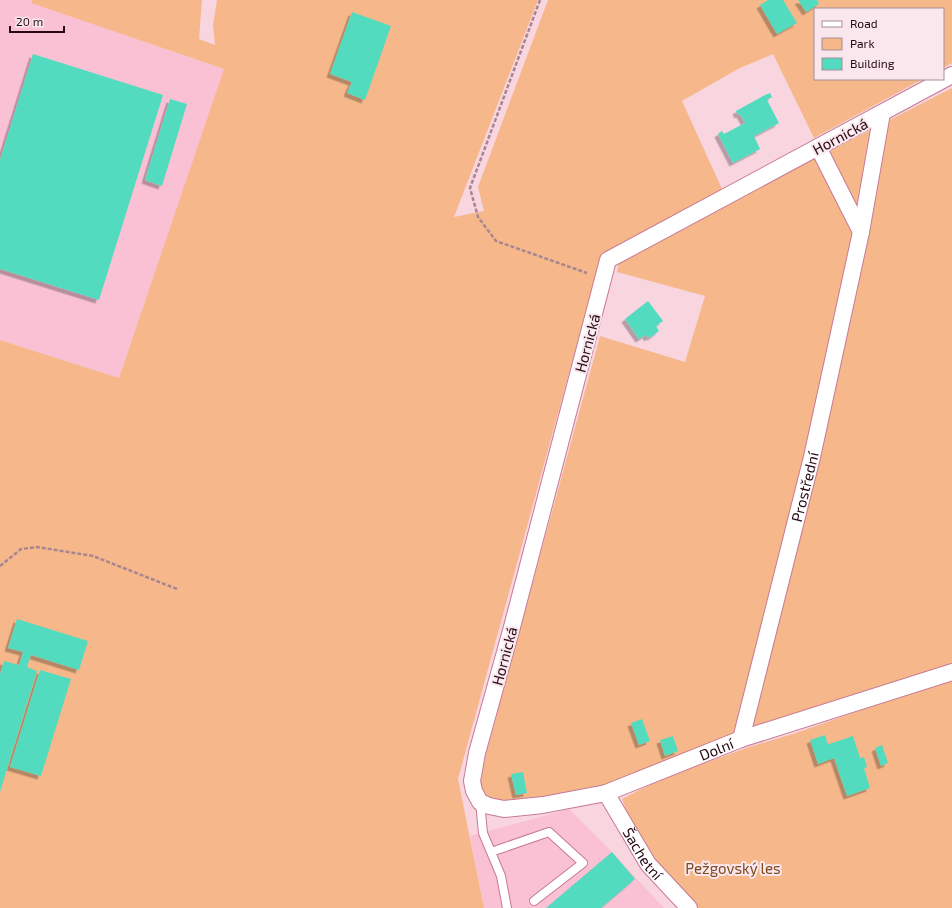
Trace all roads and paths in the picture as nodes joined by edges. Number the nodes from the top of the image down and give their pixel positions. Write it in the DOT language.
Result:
graph roads {
  1 [pos="540,0"];
  2 [pos="943,80"];
  3 [pos="882,113"];
  4 [pos="818,147"];
  5 [pos="861,232"];
  6 [pos="603,279"];
  7 [pos="0,566"];
  8 [pos="177,589"];
  9 [pos="952,672"];
  10 [pos="741,740"];
  11 [pos="606,793"];
  12 [pos="480,802"];
  13 [pos="491,852"];
  14 [pos="534,901"];
  15 [pos="507,908"];
  16 [pos="689,908"];
  1 -- 6 [label="path"];
  2 -- 3 [label="street, Hornická"];
  3 -- 4 [label="street, Hornická"];
  3 -- 5 [label="street, Prostřední"];
  4 -- 5 [label="street"];
  4 -- 6 [label="street, Hornická"];
  5 -- 10 [label="street, Prostřední"];
  6 -- 12 [label="street, Hornická"];
  7 -- 8 [label="path"];
  9 -- 10 [label="street, Dolní"];
  10 -- 11 [label="street, Dolní"];
  11 -- 12 [label="street, Dolní"];
  11 -- 16 [label="street, Šachetní"];
  12 -- 13 [label="lane"];
  13 -- 14 [label="lane"];
  13 -- 15 [label="lane"];
}
